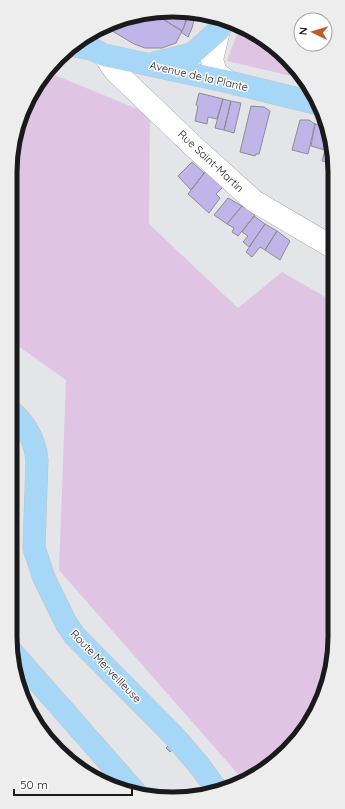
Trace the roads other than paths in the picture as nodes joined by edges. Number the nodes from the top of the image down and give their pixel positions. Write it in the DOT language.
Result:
graph roads {
  1 [pos="222,24"];
  2 [pos="221,25"];
  3 [pos="89,47"];
  4 [pos="149,64"];
  5 [pos="229,82"];
  6 [pos="311,102"];
  7 [pos="328,245"];
  8 [pos="17,418"];
  9 [pos="18,659"];
  10 [pos="130,786"];
  11 [pos="215,786"];
  1 -- 5 [label="street"];
  2 -- 4 [label="main road"];
  3 -- 4 [label="main road, Avenue de la Plante"];
  3 -- 7 [label="street, Rue Saint-Martin"];
  4 -- 5 [label="main road, Avenue de la Plante"];
  5 -- 6 [label="main road, Avenue de la Plante"];
  8 -- 11 [label="main road, Route Merveilleuse"];
  9 -- 10 [label="main road"];
}
